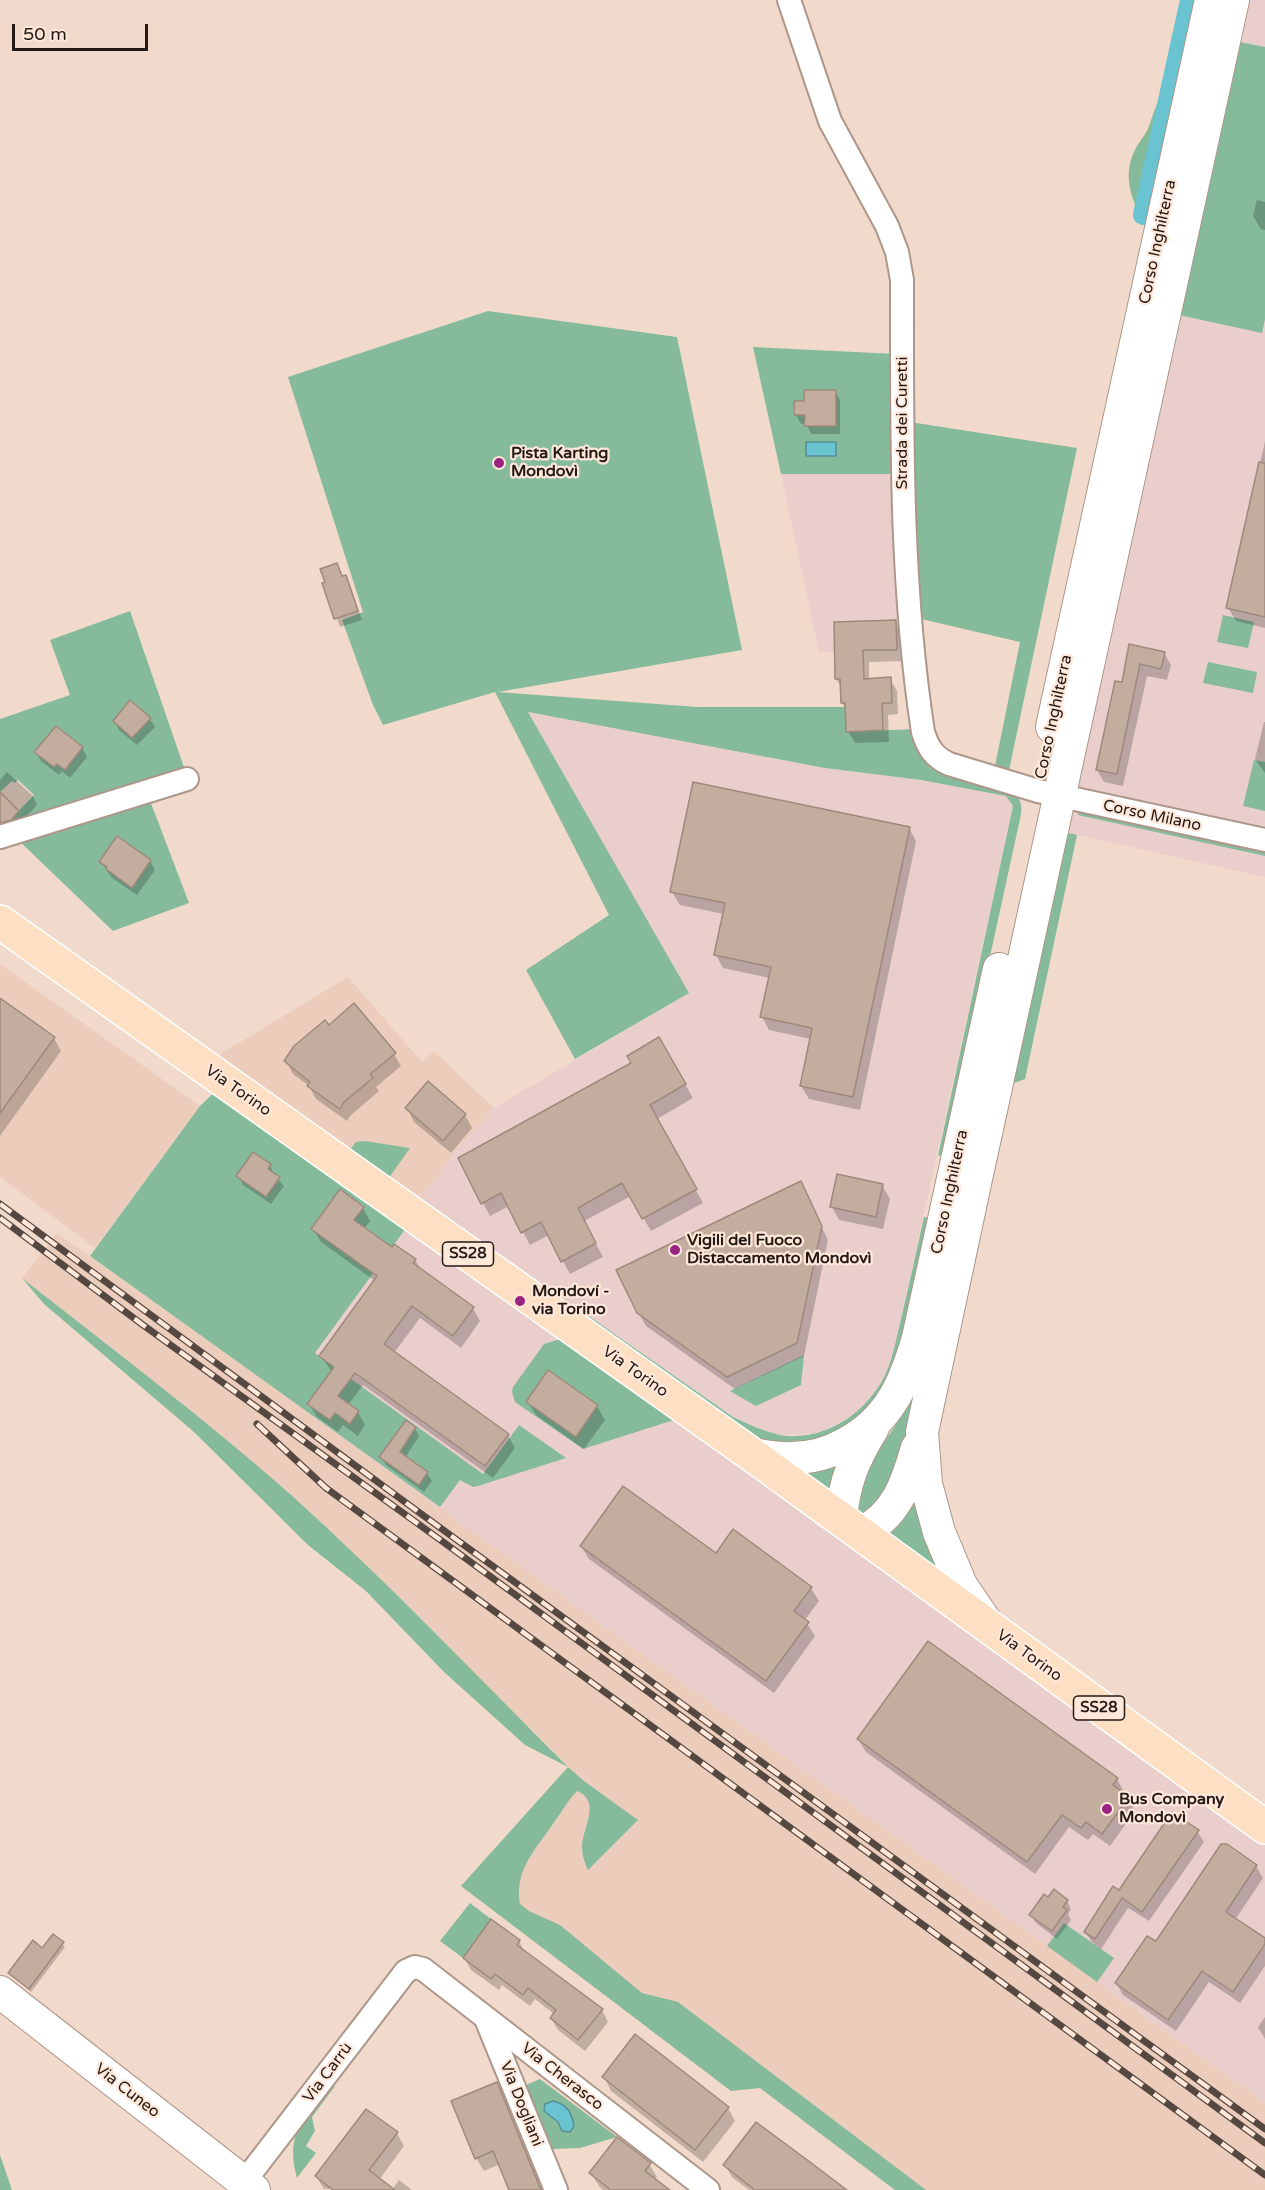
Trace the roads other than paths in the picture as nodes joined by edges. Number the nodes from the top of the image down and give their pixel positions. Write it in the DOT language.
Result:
graph roads {
  1 [pos="789,0"];
  2 [pos="1211,0"];
  3 [pos="1233,0"];
  4 [pos="1087,620"];
  5 [pos="187,779"];
  6 [pos="1049,794"];
  7 [pos="0,837"];
  8 [pos="1265,840"];
  9 [pos="0,922"];
  10 [pos="965,1177"];
  11 [pos="875,1424"];
  12 [pos="922,1432"];
  13 [pos="751,1454"];
  14 [pos="850,1526"];
  15 [pos="997,1634"];
  16 [pos="1265,1827"];
  17 [pos="415,1967"];
  18 [pos="0,1992"];
  19 [pos="486,2019"];
  20 [pos="249,2186"];
  21 [pos="556,2190"];
  22 [pos="708,2190"];
  1 -- 6 [label="street, Strada dei Curetti"];
  2 -- 4 [label="street, Corso Inghilterra"];
  3 -- 4 [label="street, Corso Inghilterra"];
  4 -- 6 [label="street, Corso Inghilterra"];
  5 -- 7 [label="street"];
  6 -- 8 [label="street, Corso Milano"];
  6 -- 10 [label="street, Corso Inghilterra"];
  9 -- 13 [label="main road, Via Torino / SS28"];
  10 -- 11 [label="street, Corso Inghilterra"];
  10 -- 12 [label="street, Corso Inghilterra"];
  11 -- 13 [label="street, Corso Inghilterra"];
  11 -- 14 [label="street, Corso Inghilterra"];
  12 -- 14 [label="street, Corso Inghilterra"];
  12 -- 15 [label="street, Corso Inghilterra"];
  13 -- 14 [label="main road, Via Torino / SS28"];
  14 -- 15 [label="main road, Via Torino / SS28"];
  15 -- 16 [label="main road, Via Torino / SS28"];
  17 -- 19 [label="street, Via Cherasco"];
  17 -- 20 [label="street, Via Carrù"];
  18 -- 20 [label="street, Via Cuneo"];
  19 -- 21 [label="street, Via Dogliani"];
  19 -- 22 [label="street, Via Cherasco"];
}
